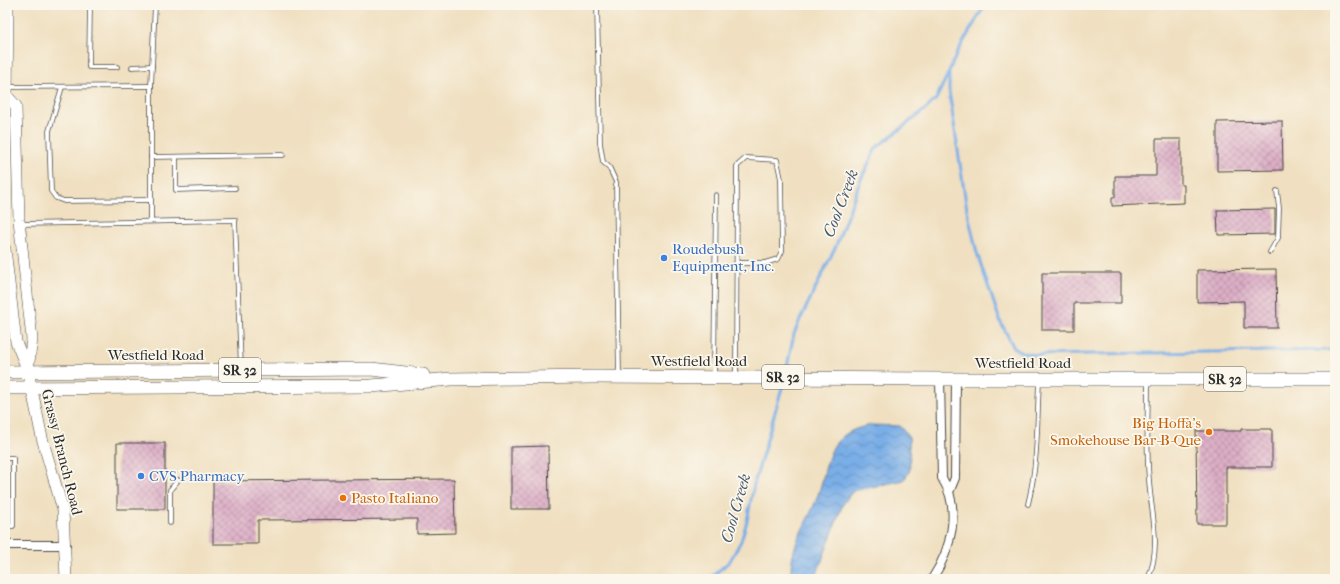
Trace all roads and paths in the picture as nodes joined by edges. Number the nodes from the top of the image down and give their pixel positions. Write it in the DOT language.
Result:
graph roads {
  1 [pos="8,5"];
  2 [pos="90,5"];
  3 [pos="156,5"];
  4 [pos="597,5"];
  5 [pos="152,66"];
  6 [pos="117,67"];
  7 [pos="132,67"];
  8 [pos="62,86"];
  9 [pos="151,86"];
  10 [pos="6,92"];
  11 [pos="283,155"];
  12 [pos="151,157"];
  13 [pos="176,157"];
  14 [pos="235,188"];
  15 [pos="1277,191"];
  16 [pos="716,195"];
  17 [pos="150,200"];
  18 [pos="151,221"];
  19 [pos="20,224"];
  20 [pos="5,249"];
  21 [pos="1270,252"];
  22 [pos="736,262"];
  23 [pos="241,370"];
  24 [pos="5,372"];
  25 [pos="619,377"];
  26 [pos="714,377"];
  27 [pos="736,377"];
  28 [pos="451,379"];
  29 [pos="940,379"];
  30 [pos="956,379"];
  31 [pos="1039,379"];
  32 [pos="1148,379"];
  33 [pos="1335,379"];
  34 [pos="30,380"];
  35 [pos="5,388"];
  36 [pos="5,458"];
  37 [pos="178,480"];
  38 [pos="950,490"];
  39 [pos="1028,504"];
  40 [pos="170,523"];
  41 [pos="5,526"];
  42 [pos="5,544"];
  43 [pos="66,545"];
  44 [pos="66,579"];
  45 [pos="932,579"];
  46 [pos="1148,579"];
  1 -- 10 [label="street"];
  2 -- 6 [label="lane"];
  3 -- 5 [label="lane"];
  4 -- 25 [label="lane"];
  5 -- 7 [label="lane"];
  5 -- 9 [label="lane"];
  8 -- 9 [label="lane"];
  8 -- 10 [label="lane"];
  8 -- 17 [label="lane"];
  9 -- 12 [label="lane"];
  10 -- 19 [label="street"];
  11 -- 13 [label="lane"];
  12 -- 13 [label="lane"];
  12 -- 17 [label="lane"];
  13 -- 14 [label="lane"];
  15 -- 21 [label="lane"];
  16 -- 26 [label="lane"];
  17 -- 18 [label="lane"];
  18 -- 19 [label="lane"];
  18 -- 23 [label="lane"];
  19 -- 34 [label="street"];
  20 -- 34 [label="street"];
  22 -- 22 [label="lane"];
  22 -- 27 [label="lane"];
  23 -- 28 [label="main road, Westfield Road / SR 32"];
  23 -- 34 [label="main road, Westfield Road / SR 32"];
  24 -- 34 [label="main road, Westfield Road / SR 32"];
  25 -- 26 [label="main road, Westfield Road / SR 32"];
  25 -- 28 [label="main road, Westfield Road / SR 32"];
  26 -- 27 [label="main road, Westfield Road / SR 32"];
  27 -- 29 [label="main road, Westfield Road / SR 32"];
  28 -- 34 [label="main road, Westfield Road / SR 32"];
  29 -- 30 [label="main road, Westfield Road / SR 32"];
  29 -- 38 [label="street"];
  30 -- 31 [label="main road, Westfield Road / SR 32"];
  30 -- 38 [label="street"];
  31 -- 32 [label="main road, Westfield Road / SR 32"];
  31 -- 39 [label="lane"];
  32 -- 33 [label="main road, SR 32"];
  32 -- 46 [label="lane"];
  34 -- 35 [label="main road, Westfield Road / SR 32"];
  34 -- 43 [label="street, Grassy Branch Road"];
  36 -- 41 [label="lane"];
  37 -- 40 [label="lane"];
  38 -- 45 [label="street"];
  42 -- 43 [label="street"];
  43 -- 44 [label="street, Grassy Branch Road"];
}
